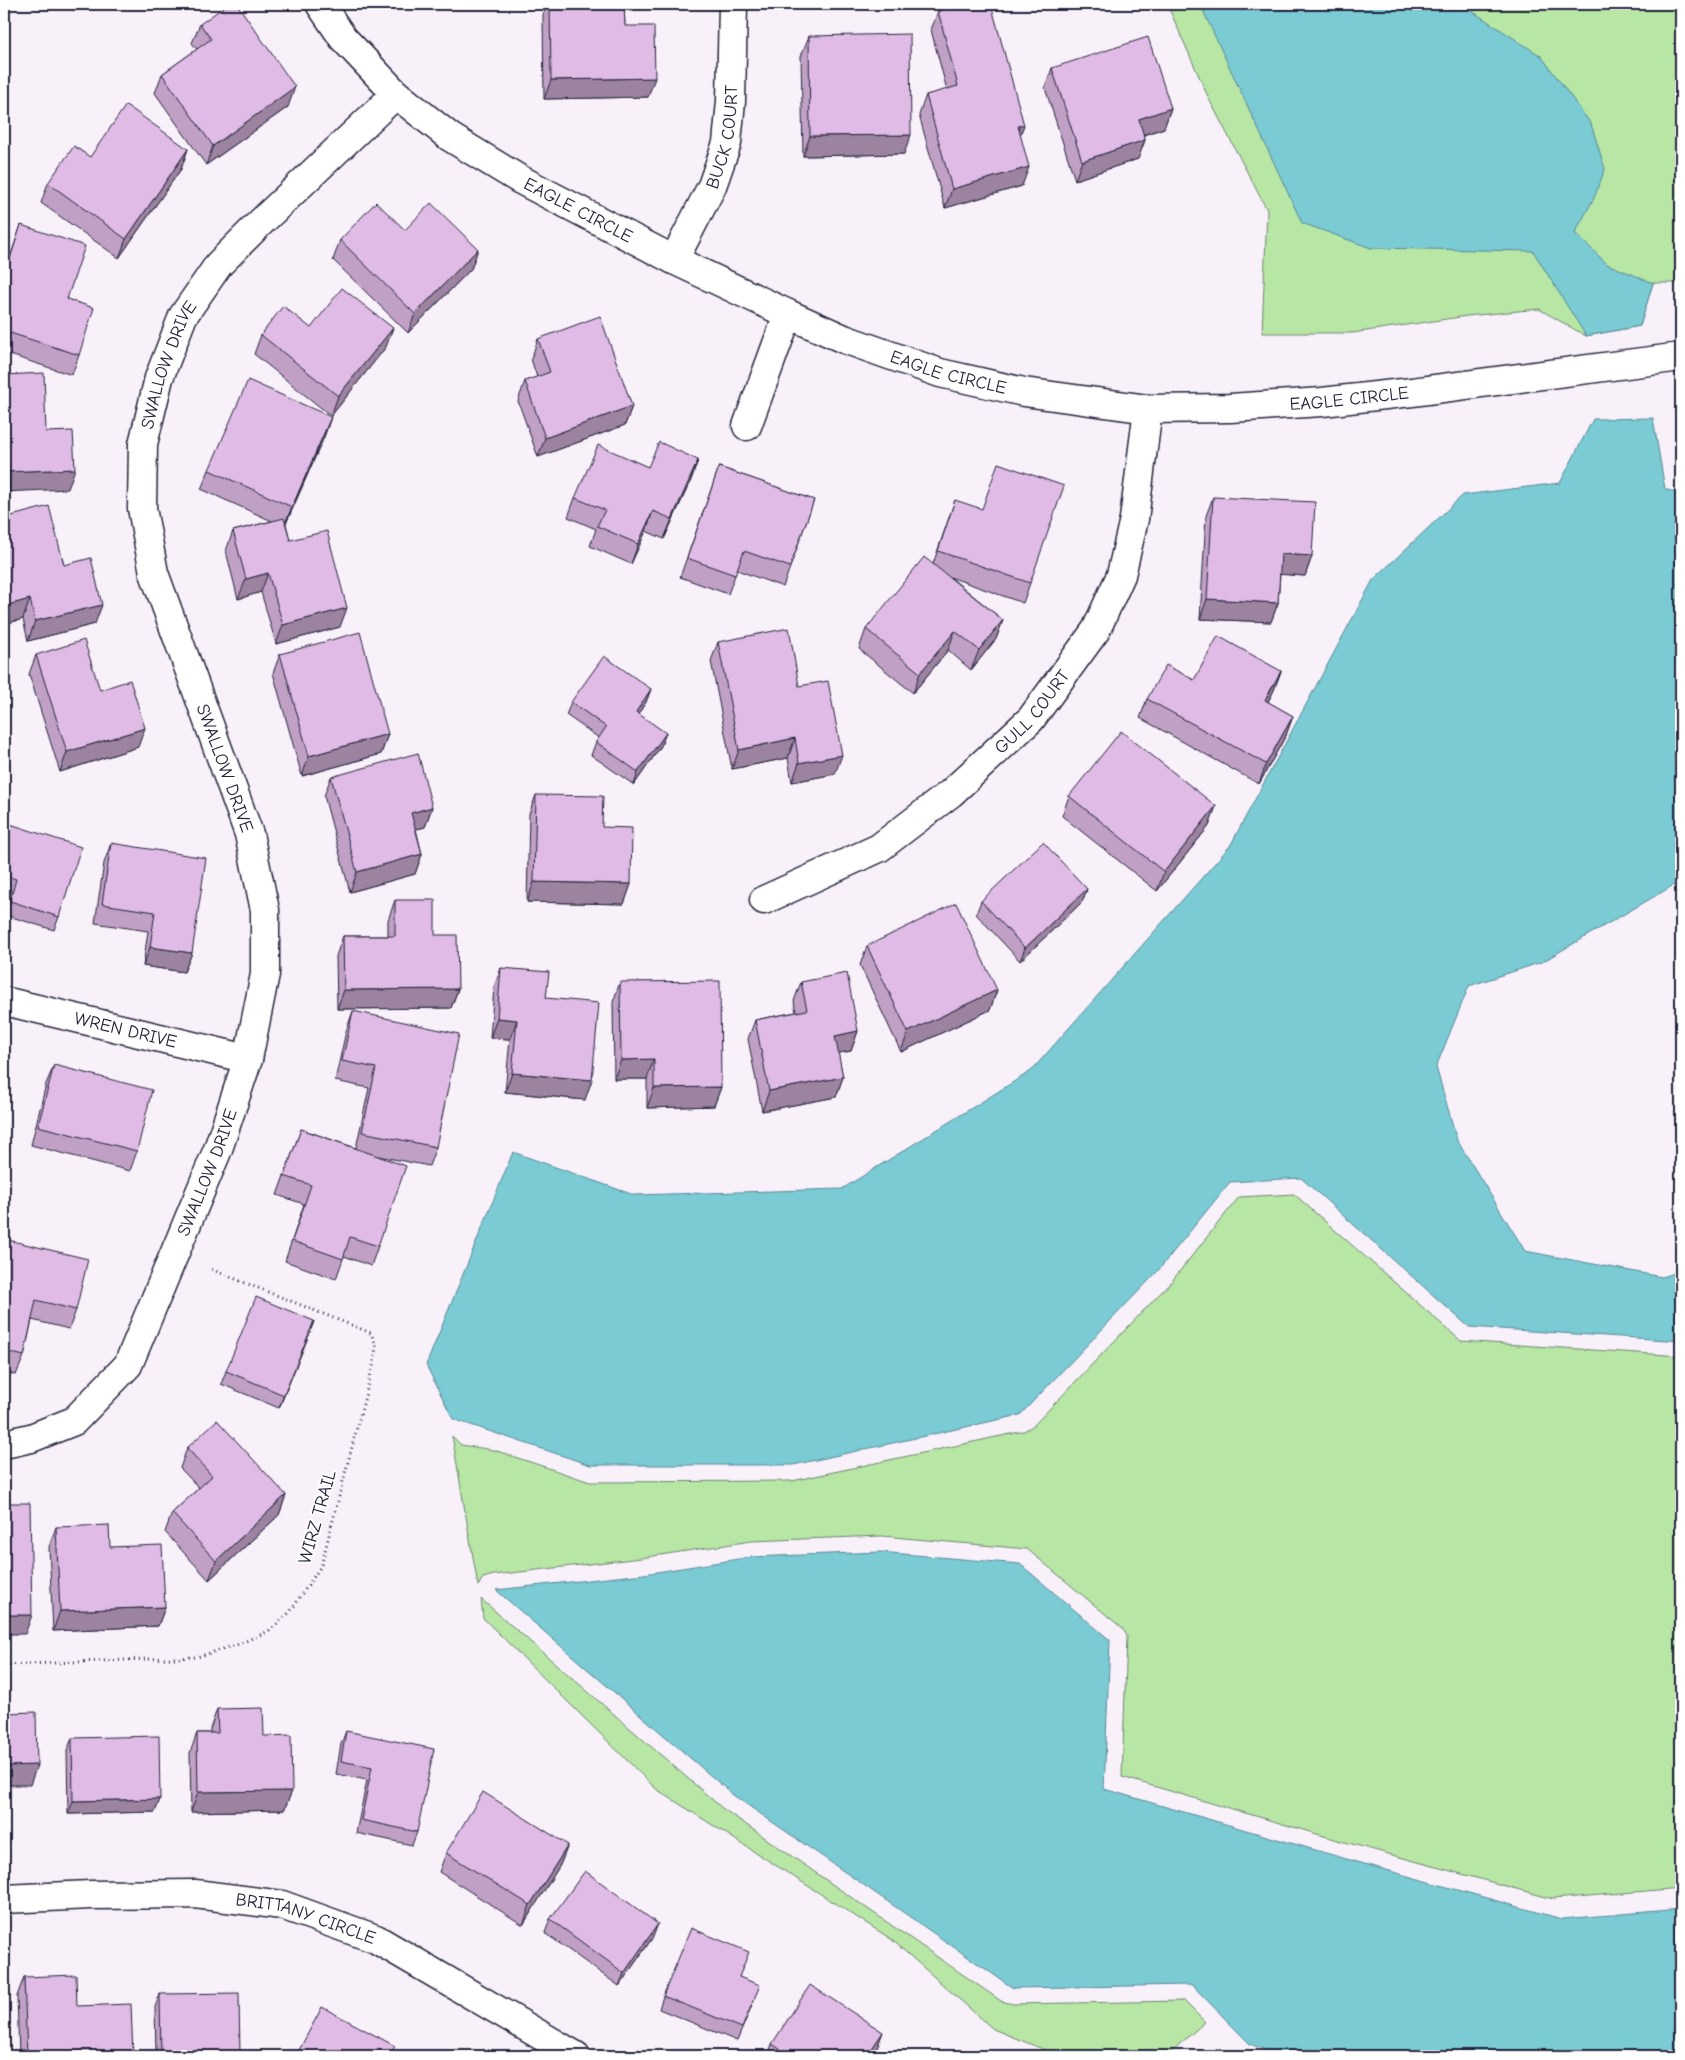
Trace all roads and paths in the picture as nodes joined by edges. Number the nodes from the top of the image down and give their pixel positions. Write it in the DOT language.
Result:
graph roads {
  1 [pos="320,4"];
  2 [pos="733,4"];
  3 [pos="396,94"];
  4 [pos="674,260"];
  5 [pos="788,314"];
  6 [pos="1681,356"];
  7 [pos="1148,408"];
  8 [pos="747,426"];
  9 [pos="764,900"];
  10 [pos="4,1001"];
  11 [pos="248,1059"];
  12 [pos="208,1268"];
  13 [pos="4,1444"];
  14 [pos="4,1665"];
  15 [pos="4,1899"];
  16 [pos="576,2056"];
  1 -- 3 [label="street, EAGLE CIRCLE"];
  2 -- 4 [label="street, BUCK COURT"];
  3 -- 4 [label="street, EAGLE CIRCLE"];
  3 -- 11 [label="street, SWALLOW DRIVE"];
  4 -- 5 [label="street, EAGLE CIRCLE"];
  5 -- 7 [label="street, EAGLE CIRCLE"];
  5 -- 8 [label="street"];
  6 -- 7 [label="street, EAGLE CIRCLE"];
  7 -- 9 [label="street, GULL COURT"];
  10 -- 11 [label="street, WREN DRIVE"];
  11 -- 13 [label="street, SWALLOW DRIVE"];
  12 -- 14 [label="path, WIRZ TRAIL"];
  15 -- 16 [label="street, BRITTANY CIRCLE"];
}
